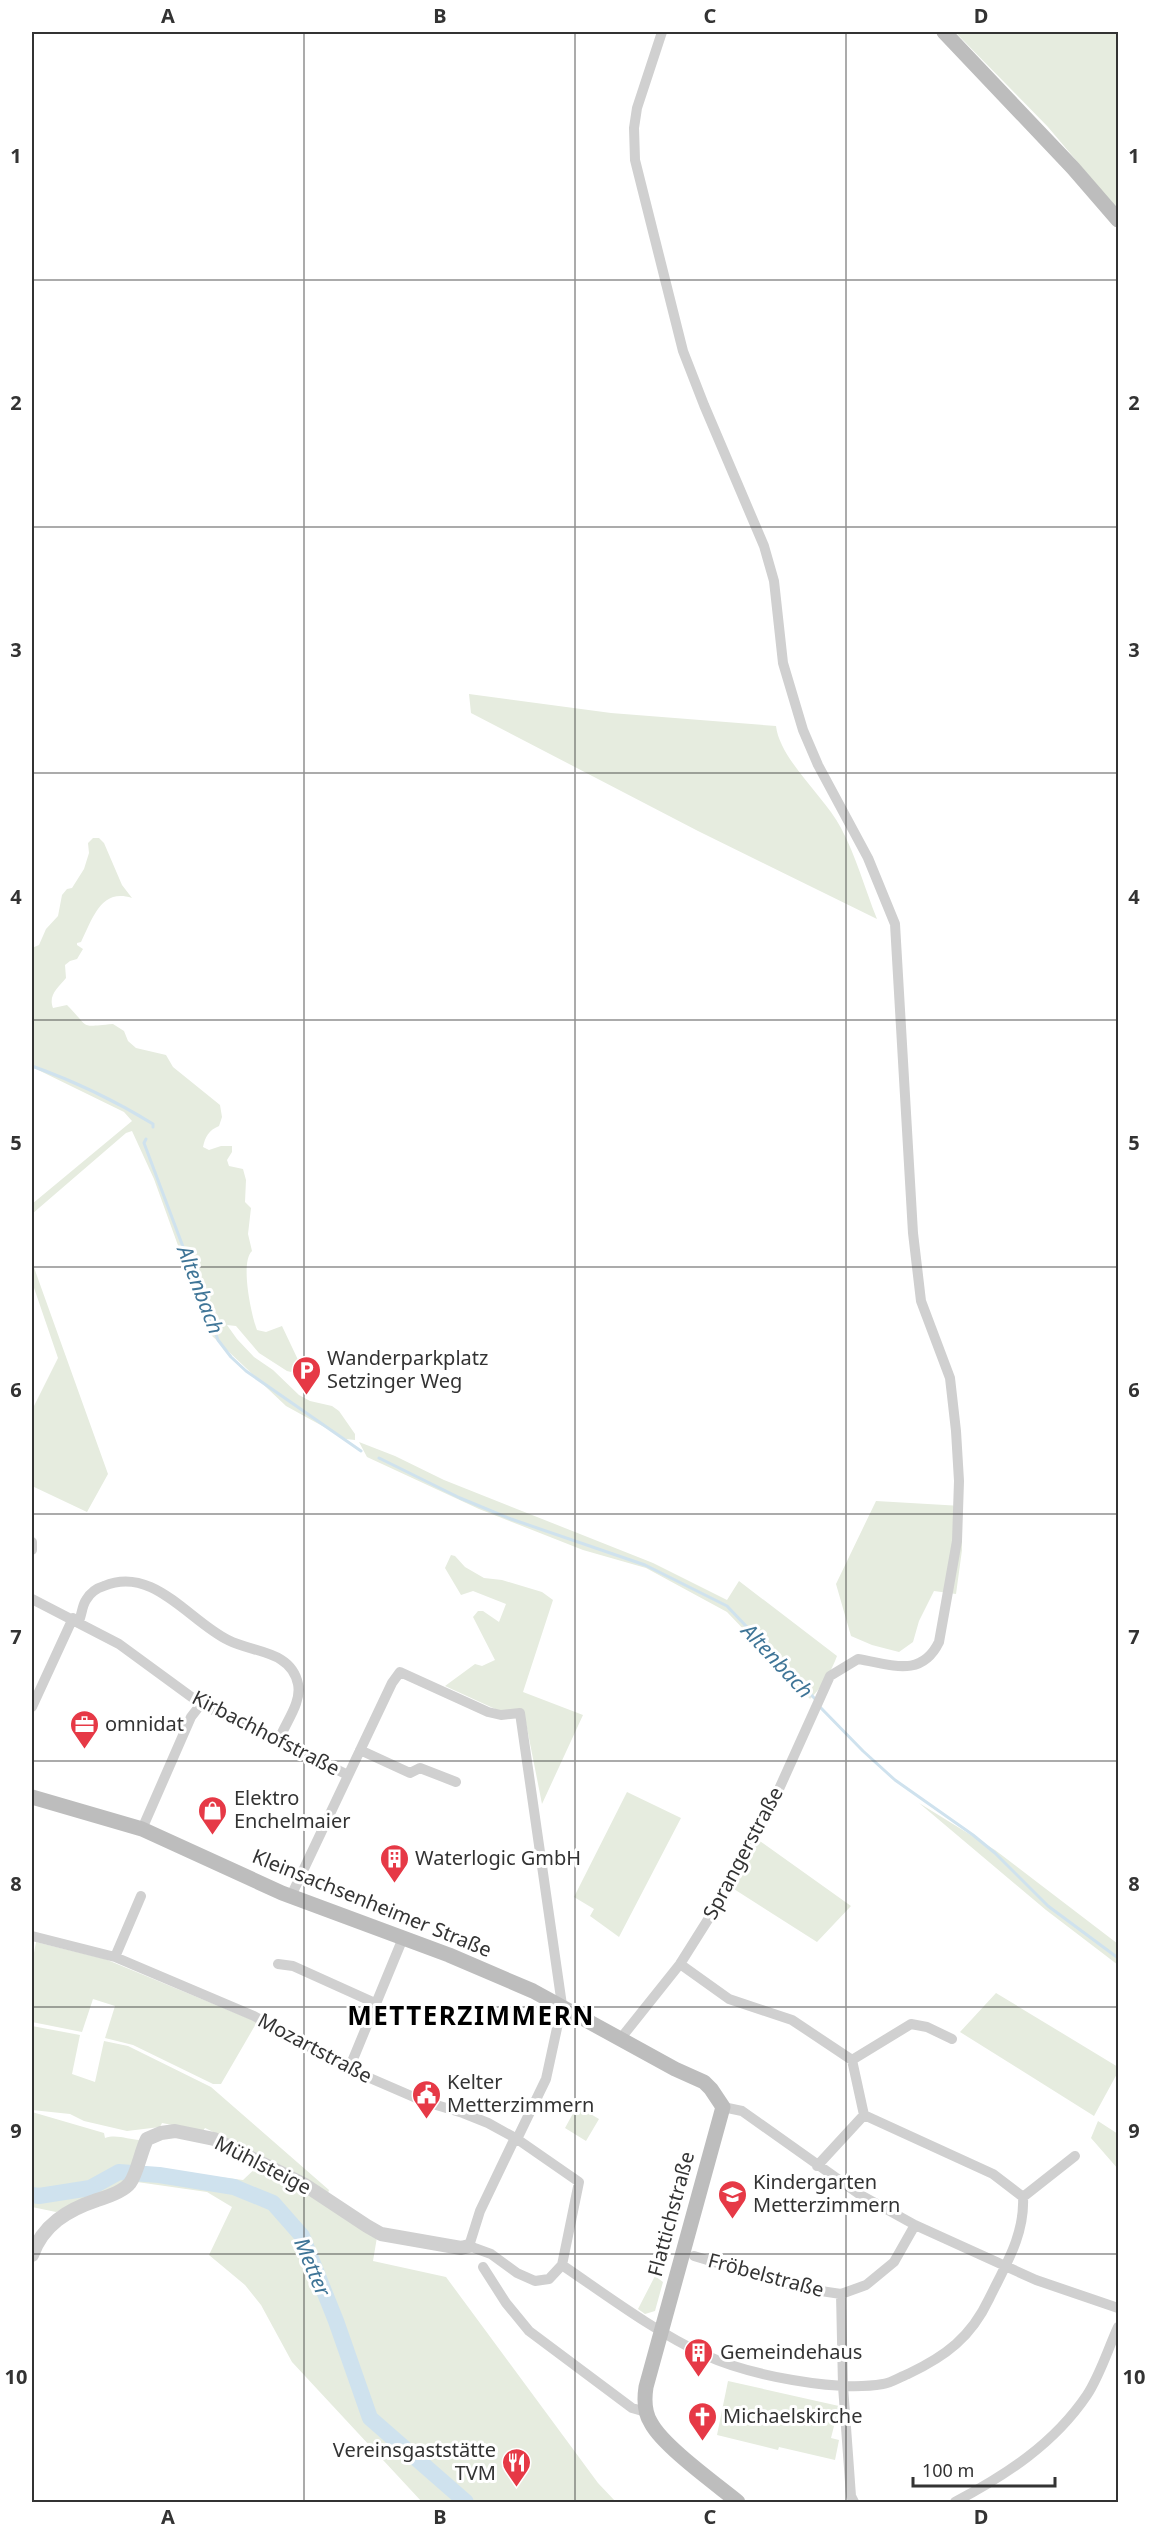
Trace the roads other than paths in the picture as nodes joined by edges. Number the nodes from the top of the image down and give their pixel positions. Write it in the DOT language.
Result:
graph roads {
  1 [pos="662,32"];
  2 [pos="944,32"];
  3 [pos="1119,220"];
  4 [pos="32,1542"];
  5 [pos="32,1550"];
  6 [pos="32,1599"];
  7 [pos="76,1620"];
  8 [pos="201,1704"];
  9 [pos="32,1707"];
  10 [pos="279,1740"];
  11 [pos="360,1750"];
  12 [pos="348,1775"];
  13 [pos="456,1782"];
  14 [pos="32,1797"];
  15 [pos="142,1829"];
  16 [pos="141,1896"];
  17 [pos="291,1896"];
  18 [pos="32,1936"];
  19 [pos="403,1938"];
  20 [pos="116,1957"];
  21 [pos="278,1964"];
  22 [pos="680,1964"];
  23 [pos="375,2003"];
  24 [pos="562,2005"];
  25 [pos="621,2038"];
  26 [pos="952,2039"];
  27 [pos="852,2060"];
  28 [pos="349,2068"];
  29 [pos="723,2108"];
  30 [pos="864,2115"];
  31 [pos="516,2139"];
  32 [pos="1075,2156"];
  33 [pos="817,2166"];
  34 [pos="1023,2197"];
  35 [pos="915,2224"];
  36 [pos="469,2246"];
  37 [pos="32,2255"];
  38 [pos="693,2256"];
  39 [pos="562,2265"];
  40 [pos="1005,2266"];
  41 [pos="483,2267"];
  42 [pos="841,2294"];
  43 [pos="1119,2308"];
  44 [pos="1119,2327"];
  45 [pos="661,2332"];
  46 [pos="843,2386"];
  47 [pos="646,2412"];
  48 [pos="738,2502"];
  49 [pos="854,2502"];
  50 [pos="955,2502"];
  1 -- 22 [label="street, Sprangerstraße"];
  2 -- 3 [label="main road"];
  4 -- 5 [label="street"];
  6 -- 7 [label="street, Kirbachhofstraße"];
  7 -- 8 [label="street, Kirbachhofstraße"];
  7 -- 9 [label="street"];
  7 -- 10 [label="street"];
  8 -- 10 [label="street, Kirbachhofstraße"];
  8 -- 15 [label="street"];
  10 -- 12 [label="street, Kirbachhofstraße"];
  11 -- 12 [label="street"];
  11 -- 13 [label="street"];
  11 -- 24 [label="street"];
  12 -- 17 [label="street"];
  14 -- 15 [label="main road, Kleinsachsenheimer Straße"];
  15 -- 17 [label="main road, Kleinsachsenheimer Straße"];
  16 -- 20 [label="street"];
  17 -- 19 [label="main road, Kleinsachsenheimer Straße"];
  18 -- 20 [label="street, Mozartstraße"];
  19 -- 23 [label="street"];
  19 -- 24 [label="main road, Kleinsachsenheimer Straße"];
  20 -- 28 [label="street, Mozartstraße"];
  21 -- 23 [label="street"];
  22 -- 25 [label="street, Sprangerstraße"];
  22 -- 27 [label="street"];
  23 -- 28 [label="street"];
  24 -- 25 [label="main road, Kleinsachsenheimer Straße"];
  24 -- 31 [label="street"];
  25 -- 29 [label="main road, Kleinsachsenheimer Straße"];
  26 -- 27 [label="street"];
  27 -- 30 [label="street"];
  28 -- 31 [label="street, Mozartstraße"];
  29 -- 33 [label="street"];
  29 -- 45 [label="main road, Flattichstraße"];
  30 -- 33 [label="street"];
  30 -- 34 [label="street"];
  31 -- 36 [label="street"];
  31 -- 39 [label="street, Mozartstraße"];
  32 -- 34 [label="street"];
  33 -- 35 [label="street"];
  34 -- 40 [label="street"];
  35 -- 40 [label="street"];
  35 -- 42 [label="street, Fröbelstraße"];
  36 -- 37 [label="street, Mühlsteige"];
  36 -- 39 [label="street"];
  38 -- 42 [label="street, Fröbelstraße"];
  39 -- 45 [label="street"];
  40 -- 43 [label="street"];
  40 -- 46 [label="street"];
  41 -- 47 [label="street"];
  42 -- 46 [label="street"];
  44 -- 50 [label="street"];
  45 -- 46 [label="street"];
  45 -- 47 [label="main road, Flattichstraße"];
  46 -- 49 [label="street"];
  47 -- 48 [label="main road"];
}
